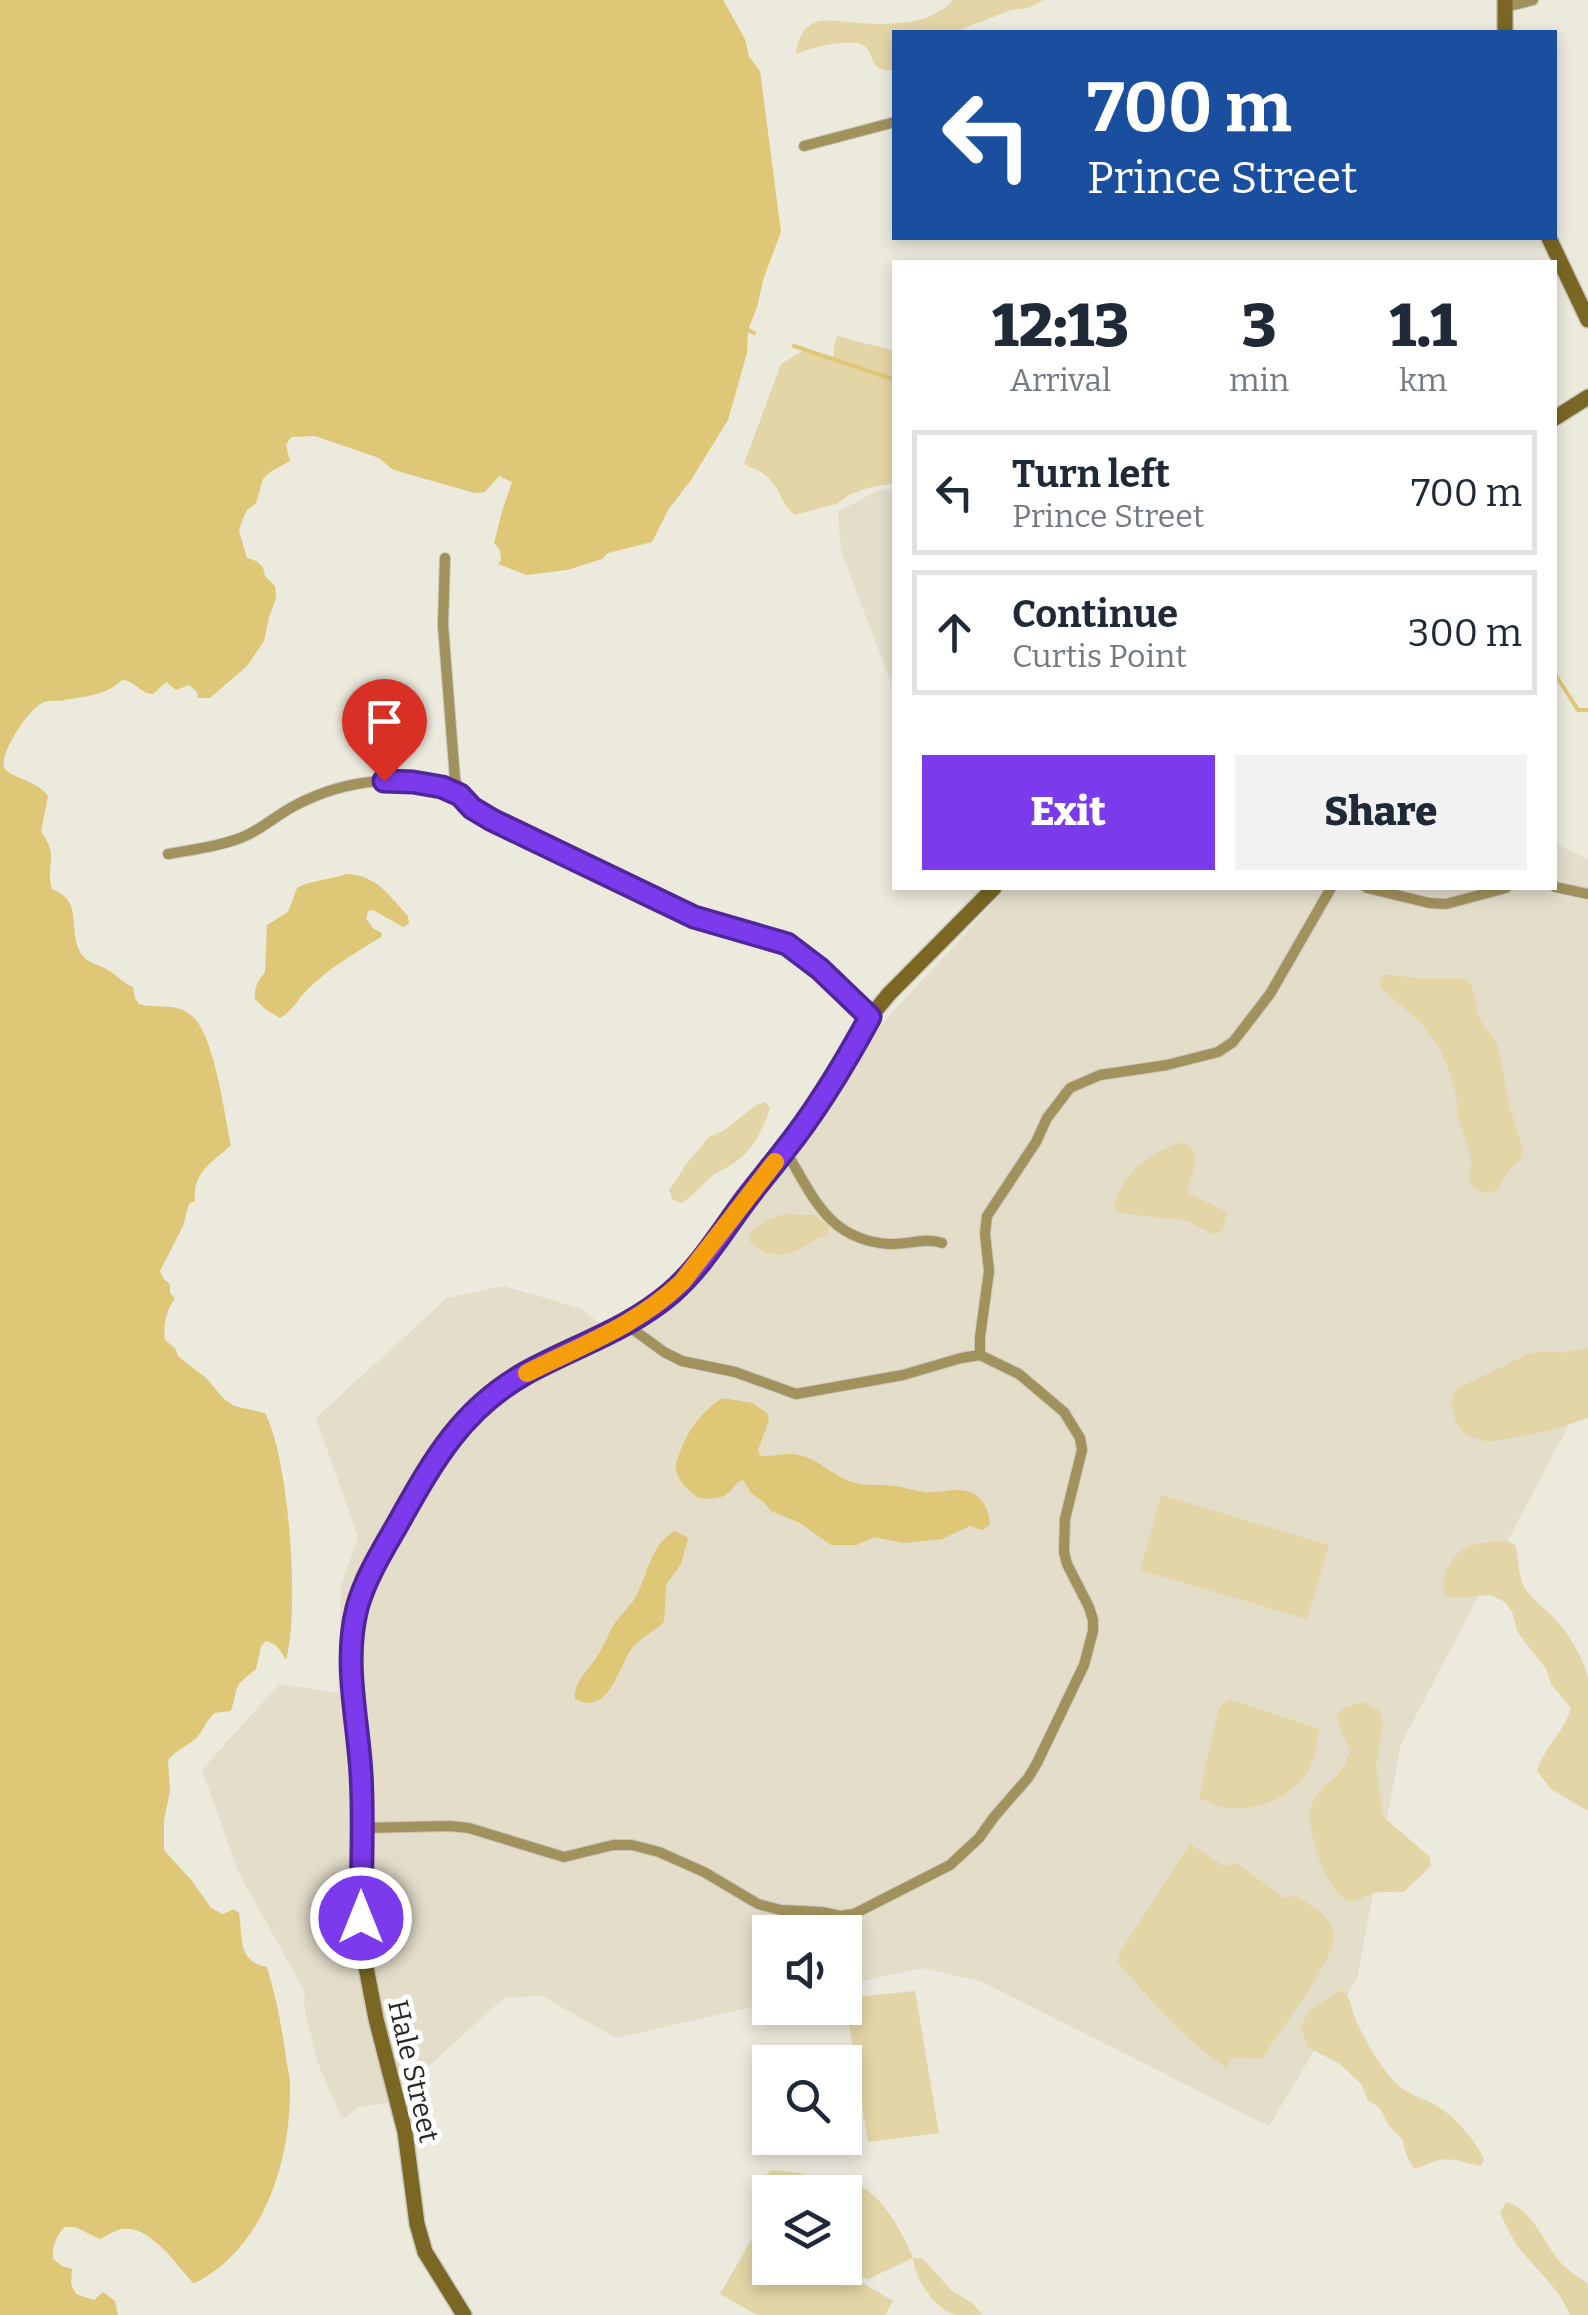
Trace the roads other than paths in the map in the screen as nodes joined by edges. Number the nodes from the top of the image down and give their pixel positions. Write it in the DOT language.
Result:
graph roads {
  1 [pos="1533,0"];
  2 [pos="1505,4"];
  3 [pos="1505,30"];
  4 [pos="892,123"];
  5 [pos="804,146"];
  6 [pos="1549,240"];
  7 [pos="1588,320"];
  8 [pos="1588,397"];
  9 [pos="1557,417"];
  10 [pos="445,558"];
  11 [pos="460,795"];
  12 [pos="168,854"];
  13 [pos="1557,887"];
  14 [pos="992,890"];
  15 [pos="1330,890"];
  16 [pos="1376,890"];
  17 [pos="1498,890"];
  18 [pos="1588,894"];
  19 [pos="870,1017"];
  20 [pos="785,1150"];
  21 [pos="942,1244"];
  22 [pos="626,1325"];
  23 [pos="980,1355"];
  24 [pos="362,1828"];
  25 [pos="464,2315"];
  1 -- 2 [label="street"];
  2 -- 3 [label="main road"];
  4 -- 5 [label="street"];
  6 -- 7 [label="main road"];
  8 -- 9 [label="main road"];
  10 -- 11 [label="street"];
  11 -- 12 [label="street"];
  11 -- 19 [label="street"];
  13 -- 18 [label="street"];
  14 -- 19 [label="main road, Hale Street"];
  15 -- 23 [label="street"];
  16 -- 17 [label="street"];
  19 -- 20 [label="main road, Hale Street"];
  20 -- 21 [label="street"];
  20 -- 22 [label="main road, Hale Street"];
  22 -- 23 [label="street"];
  22 -- 24 [label="main road, Hale Street"];
  23 -- 24 [label="street"];
  24 -- 25 [label="main road, Hale Street"];
}
